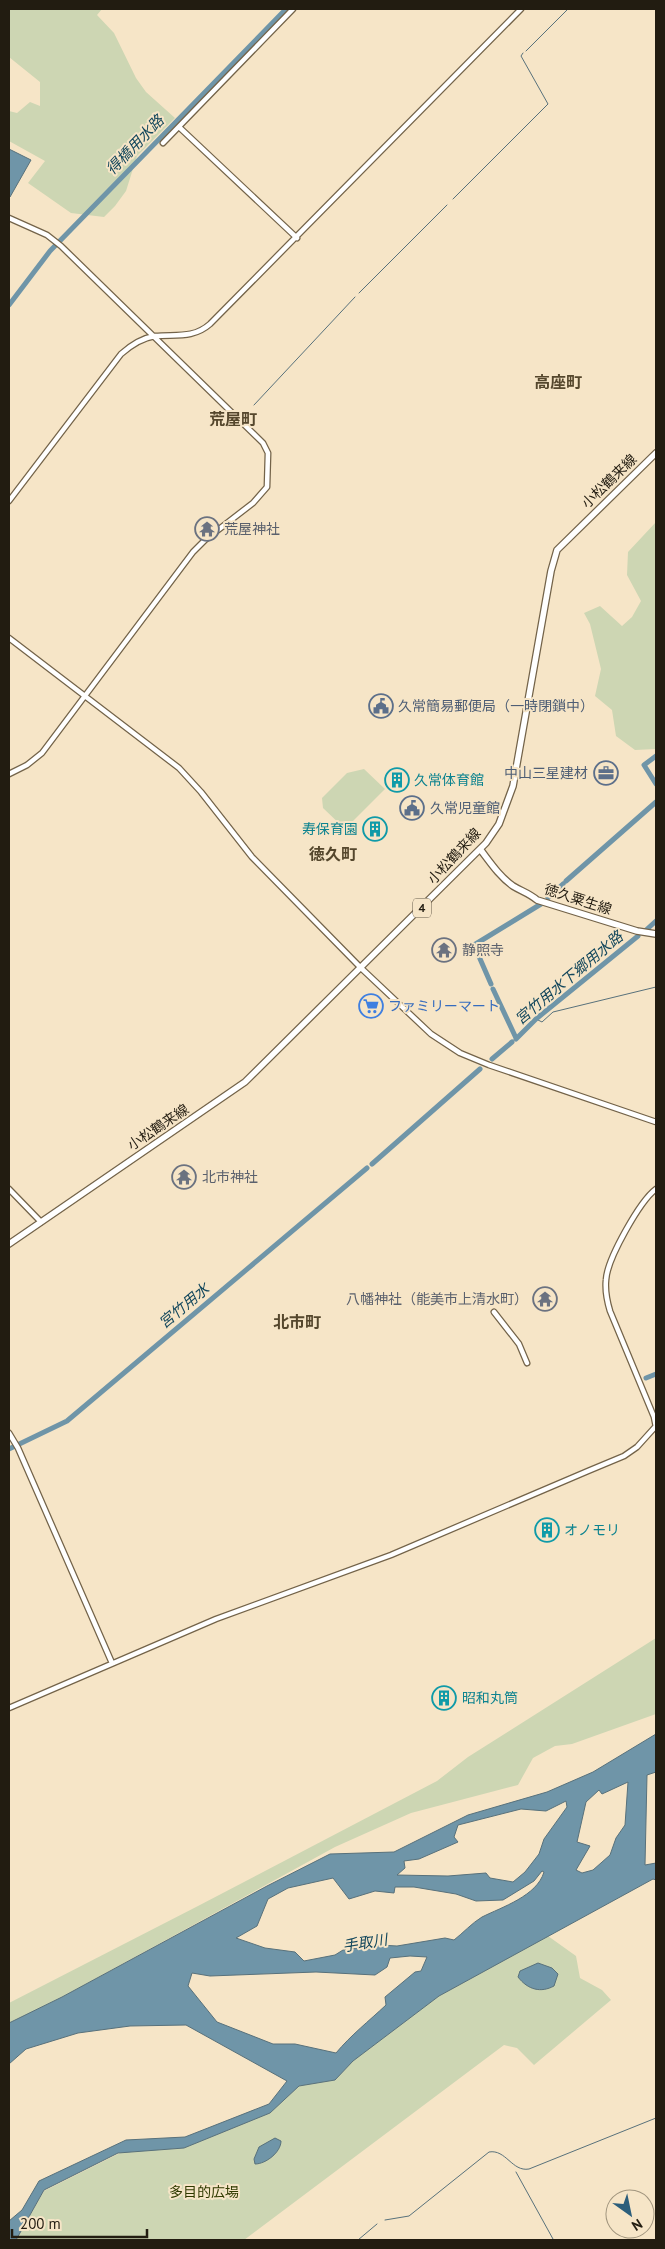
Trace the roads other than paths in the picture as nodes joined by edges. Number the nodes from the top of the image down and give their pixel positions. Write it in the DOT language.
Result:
graph roads {
  1 [pos="293,9"];
  2 [pos="521,9"];
  3 [pos="179,128"];
  4 [pos="163,143"];
  5 [pos="9,218"];
  6 [pos="297,238"];
  7 [pos="153,336"];
  8 [pos="656,453"];
  9 [pos="9,501"];
  10 [pos="9,638"];
  11 [pos="85,696"];
  12 [pos="9,774"];
  13 [pos="480,849"];
  14 [pos="656,934"];
  15 [pos="361,968"];
  16 [pos="656,1122"];
  17 [pos="9,1189"];
  18 [pos="656,1189"];
  19 [pos="41,1222"];
  20 [pos="9,1244"];
  21 [pos="494,1312"];
  22 [pos="527,1362"];
  23 [pos="656,1427"];
  24 [pos="9,1433"];
  25 [pos="112,1663"];
  26 [pos="9,1708"];
  1 -- 3 [label="street"];
  2 -- 6 [label="street"];
  3 -- 4 [label="street"];
  3 -- 6 [label="street"];
  5 -- 7 [label="street"];
  6 -- 7 [label="street"];
  7 -- 9 [label="street"];
  7 -- 11 [label="street"];
  8 -- 13 [label="main road, 小松鶴来線 / 4"];
  10 -- 11 [label="street"];
  11 -- 12 [label="street"];
  11 -- 15 [label="street"];
  13 -- 14 [label="main road, 徳久粟生線"];
  13 -- 15 [label="main road, 小松鶴来線 / 4"];
  15 -- 16 [label="street"];
  15 -- 19 [label="main road, 小松鶴来線 / 4"];
  17 -- 19 [label="street"];
  18 -- 23 [label="street"];
  19 -- 20 [label="main road, 小松鶴来線 / 4"];
  21 -- 22 [label="street"];
  23 -- 25 [label="street"];
  24 -- 25 [label="street"];
  25 -- 26 [label="street"];
}
